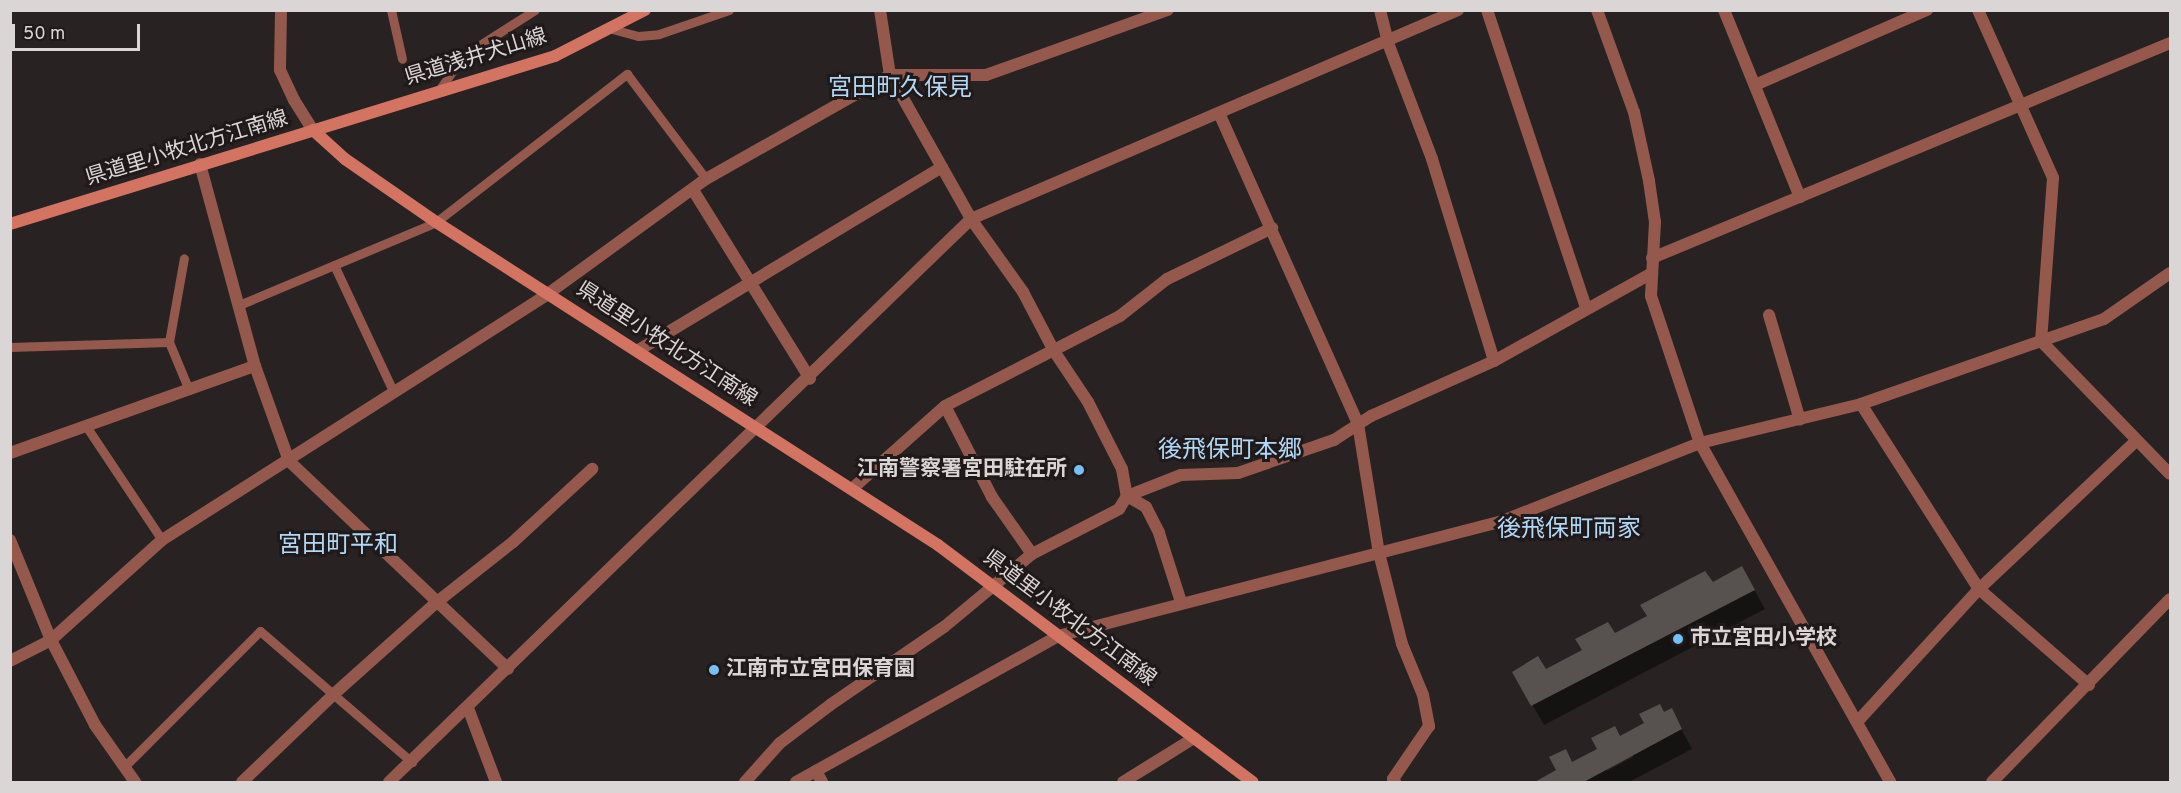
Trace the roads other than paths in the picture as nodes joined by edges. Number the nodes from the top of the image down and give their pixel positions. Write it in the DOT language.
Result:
graph roads {
  1 [pos="281,10"];
  2 [pos="391,10"];
  3 [pos="535,10"];
  4 [pos="645,10"];
  5 [pos="729,10"];
  6 [pos="880,10"];
  7 [pos="1168,10"];
  8 [pos="1380,10"];
  9 [pos="1458,10"];
  10 [pos="1487,10"];
  11 [pos="1597,10"];
  12 [pos="1724,10"];
  13 [pos="1927,10"];
  14 [pos="1978,10"];
  15 [pos="612,29"];
  16 [pos="1388,43"];
  17 [pos="2170,43"];
  18 [pos="402,59"];
  19 [pos="890,75"];
  20 [pos="1755,85"];
  21 [pos="439,90"];
  22 [pos="2019,106"];
  23 [pos="1219,113"];
  24 [pos="313,130"];
  25 [pos="200,164"];
  26 [pos="942,167"];
  27 [pos="706,179"];
  28 [pos="693,190"];
  29 [pos="1800,197"];
  30 [pos="971,219"];
  31 [pos="436,222"];
  32 [pos="10,225"];
  33 [pos="1272,228"];
  34 [pos="184,258"];
  35 [pos="1652,258"];
  36 [pos="334,265"];
  37 [pos="1652,273"];
  38 [pos="2170,273"];
  39 [pos="750,282"];
  40 [pos="549,293"];
  41 [pos="239,304"];
  42 [pos="1586,308"];
  43 [pos="1769,315"];
  44 [pos="2040,341"];
  45 [pos="169,342"];
  46 [pos="10,347"];
  47 [pos="638,351"];
  48 [pos="1054,351"];
  49 [pos="1494,361"];
  50 [pos="255,366"];
  51 [pos="810,379"];
  52 [pos="189,390"];
  53 [pos="394,393"];
  54 [pos="1861,404"];
  55 [pos="945,406"];
  56 [pos="1800,420"];
  57 [pos="1358,424"];
  58 [pos="86,426"];
  59 [pos="758,427"];
  60 [pos="2135,442"];
  61 [pos="1700,443"];
  62 [pos="10,453"];
  63 [pos="289,461"];
  64 [pos="592,469"];
  65 [pos="2170,474"];
  66 [pos="853,488"];
  67 [pos="1127,496"];
  68 [pos="162,540"];
  69 [pos="11,542"];
  70 [pos="1379,552"];
  71 [pos="1032,554"];
  72 [pos="995,587"];
  73 [pos="1979,589"];
  74 [pos="2170,599"];
  75 [pos="437,602"];
  76 [pos="1181,602"];
  77 [pos="1058,636"];
  78 [pos="51,639"];
  79 [pos="10,661"];
  80 [pos="508,669"];
  81 [pos="2089,685"];
  82 [pos="334,694"];
  83 [pos="468,708"];
  84 [pos="1858,721"];
  85 [pos="1194,738"];
  86 [pos="412,762"];
  87 [pos="125,766"];
  88 [pos="816,771"];
  89 [pos="135,783"];
  90 [pos="242,783"];
  91 [pos="389,783"];
  92 [pos="496,783"];
  93 [pos="745,783"];
  94 [pos="796,783"];
  95 [pos="822,783"];
  96 [pos="1123,783"];
  97 [pos="1253,783"];
  98 [pos="1395,783"];
  99 [pos="1890,783"];
  100 [pos="1992,783"];
  1 -- 24 [label="street"];
  2 -- 18 [label="lane"];
  3 -- 21 [label="lane"];
  4 -- 15 [label="main road, 県道浅井犬山線"];
  5 -- 15 [label="lane"];
  6 -- 19 [label="street"];
  7 -- 19 [label="street"];
  8 -- 16 [label="street"];
  9 -- 16 [label="street"];
  10 -- 42 [label="street"];
  11 -- 35 [label="street"];
  12 -- 20 [label="street"];
  13 -- 20 [label="street"];
  14 -- 22 [label="street"];
  15 -- 21 [label="main road, 県道浅井犬山線"];
  16 -- 23 [label="street"];
  16 -- 49 [label="street"];
  17 -- 22 [label="street"];
  19 -- 26 [label="street"];
  19 -- 27 [label="street"];
  20 -- 29 [label="street"];
  21 -- 24 [label="main road, 県道浅井犬山線"];
  22 -- 29 [label="street"];
  22 -- 44 [label="street"];
  23 -- 30 [label="street"];
  23 -- 33 [label="street"];
  24 -- 25 [label="main road, 県道里小牧北方江南線"];
  24 -- 31 [label="main road, 県道里小牧北方江南線"];
  25 -- 32 [label="main road, 県道里小牧北方江南線"];
  25 -- 41 [label="street"];
  26 -- 30 [label="street"];
  26 -- 39 [label="street"];
  27 -- 28 [label="street"];
  27 -- 31 [label="lane"];
  28 -- 39 [label="street"];
  28 -- 40 [label="street"];
  29 -- 35 [label="street"];
  30 -- 48 [label="street"];
  30 -- 51 [label="street"];
  31 -- 36 [label="lane"];
  31 -- 40 [label="main road, 県道里小牧北方江南線"];
  33 -- 48 [label="street"];
  33 -- 57 [label="street"];
  34 -- 45 [label="lane"];
  35 -- 37 [label="street"];
  36 -- 41 [label="lane"];
  36 -- 53 [label="lane"];
  37 -- 42 [label="street"];
  37 -- 61 [label="street"];
  38 -- 44 [label="street"];
  39 -- 47 [label="street"];
  39 -- 51 [label="street"];
  40 -- 47 [label="main road, 県道里小牧北方江南線"];
  40 -- 53 [label="street"];
  41 -- 50 [label="street"];
  42 -- 49 [label="street"];
  43 -- 56 [label="street"];
  44 -- 54 [label="street"];
  44 -- 60 [label="street"];
  45 -- 46 [label="lane"];
  45 -- 52 [label="lane"];
  47 -- 59 [label="main road, 県道里小牧北方江南線"];
  48 -- 55 [label="street"];
  48 -- 67 [label="street"];
  49 -- 57 [label="street"];
  50 -- 52 [label="street"];
  50 -- 63 [label="street"];
  51 -- 59 [label="street"];
  52 -- 58 [label="street"];
  53 -- 63 [label="street"];
  54 -- 56 [label="street"];
  54 -- 73 [label="street"];
  55 -- 66 [label="street"];
  55 -- 71 [label="street"];
  56 -- 61 [label="street"];
  57 -- 67 [label="street"];
  57 -- 70 [label="street"];
  58 -- 62 [label="street"];
  58 -- 68 [label="lane"];
  59 -- 66 [label="main road, 県道里小牧北方江南線"];
  59 -- 80 [label="street"];
  60 -- 65 [label="street"];
  60 -- 73 [label="street"];
  61 -- 70 [label="street"];
  61 -- 84 [label="street"];
  63 -- 68 [label="street"];
  63 -- 75 [label="street"];
  64 -- 75 [label="street"];
  66 -- 72 [label="main road, 県道里小牧北方江南線"];
  67 -- 71 [label="street"];
  67 -- 76 [label="street"];
  68 -- 78 [label="street"];
  69 -- 78 [label="street"];
  70 -- 76 [label="street"];
  70 -- 98 [label="street"];
  71 -- 72 [label="street"];
  72 -- 77 [label="main road, 県道里小牧北方江南線"];
  72 -- 93 [label="street"];
  73 -- 81 [label="street"];
  73 -- 84 [label="street"];
  74 -- 81 [label="street"];
  75 -- 80 [label="street"];
  75 -- 82 [label="street"];
  76 -- 77 [label="street"];
  77 -- 85 [label="main road, 県道里小牧北方江南線"];
  77 -- 88 [label="street"];
  78 -- 79 [label="street"];
  78 -- 87 [label="street"];
  80 -- 83 [label="street"];
  81 -- 100 [label="street"];
  82 -- 86 [label="lane"];
  82 -- 87 [label="lane"];
  82 -- 90 [label="street"];
  83 -- 86 [label="street"];
  83 -- 92 [label="street"];
  84 -- 99 [label="street"];
  85 -- 96 [label="street"];
  85 -- 97 [label="main road, 県道里小牧北方江南線"];
  86 -- 91 [label="street"];
  87 -- 89 [label="street"];
  88 -- 94 [label="street"];
  88 -- 95 [label="street"];
}
